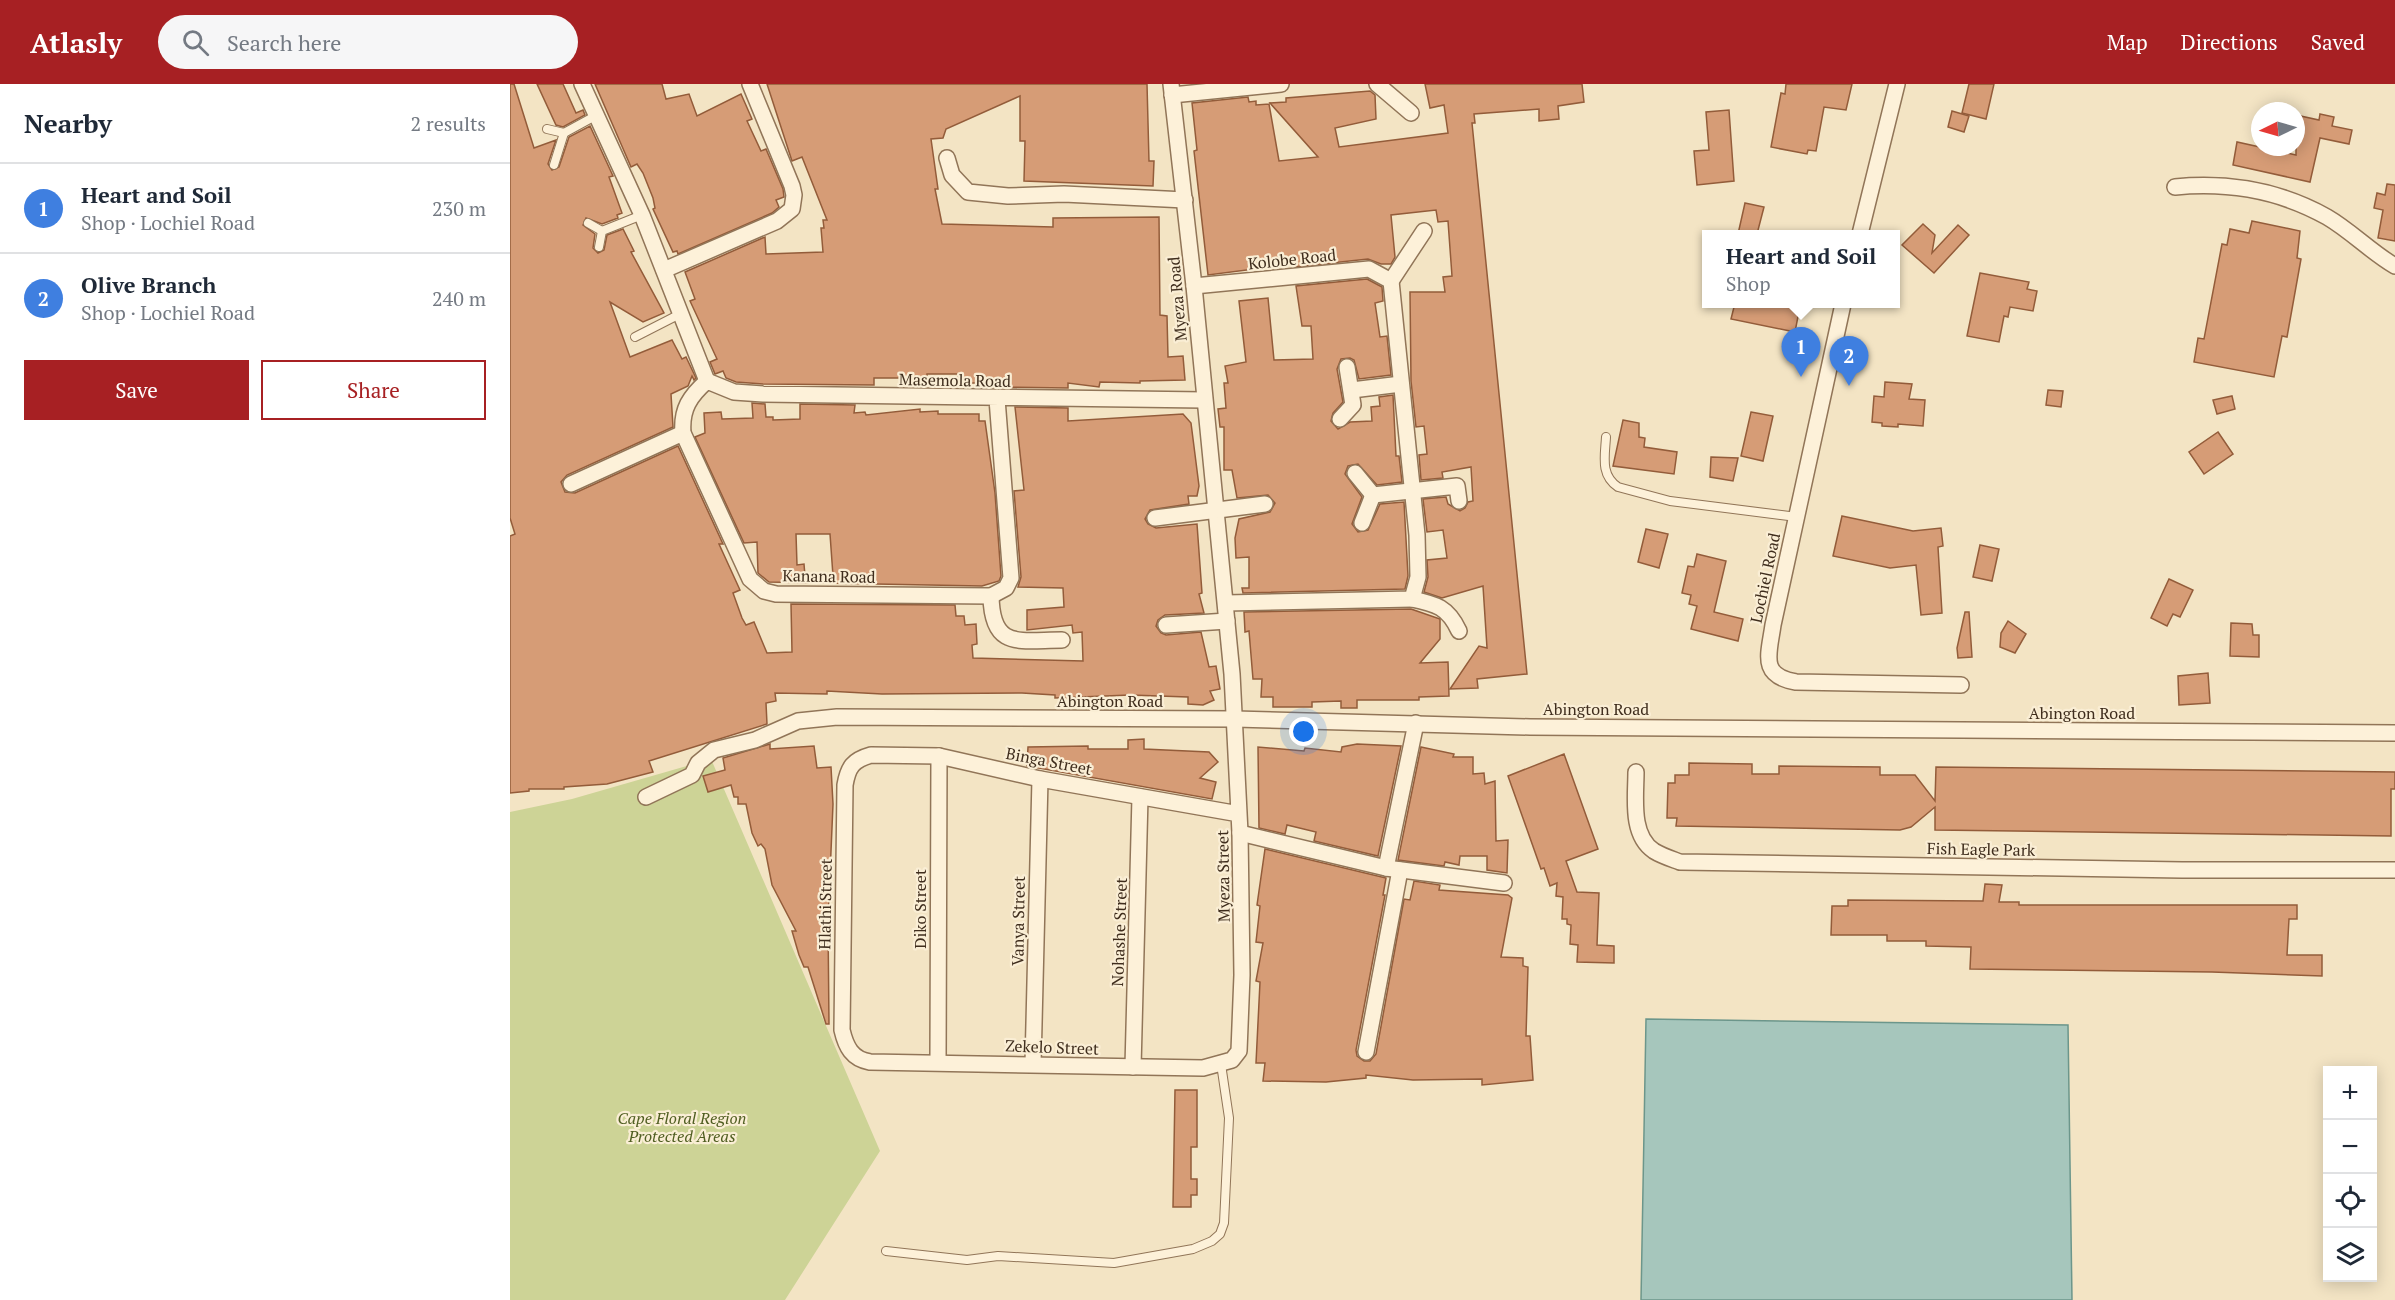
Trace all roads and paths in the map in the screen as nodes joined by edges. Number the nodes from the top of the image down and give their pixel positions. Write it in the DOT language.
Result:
graph roads {
  1 [pos="582,84"];
  2 [pos="750,84"];
  3 [pos="1281,84"];
  4 [pos="1377,84"];
  5 [pos="1897,84"];
  6 [pos="1172,90"];
  7 [pos="1412,113"];
  8 [pos="597,115"];
  9 [pos="547,129"];
  10 [pos="564,133"];
  11 [pos="947,158"];
  12 [pos="554,165"];
  13 [pos="2175,187"];
  14 [pos="1185,200"];
  15 [pos="642,215"];
  16 [pos="588,223"];
  17 [pos="1861,230"];
  18 [pos="602,231"];
  19 [pos="1424,231"];
  20 [pos="599,247"];
  21 [pos="2395,266"];
  22 [pos="664,270"];
  23 [pos="1391,281"];
  24 [pos="1194,286"];
  25 [pos="1842,308"];
  26 [pos="682,313"];
  27 [pos="635,337"];
  28 [pos="1347,368"];
  29 [pos="707,381"];
  30 [pos="1401,384"];
  31 [pos="1352,390"];
  32 [pos="997,399"];
  33 [pos="1204,400"];
  34 [pos="1340,419"];
  35 [pos="682,433"];
  36 [pos="1606,437"];
  37 [pos="1355,473"];
  38 [pos="571,484"];
  39 [pos="1458,488"];
  40 [pos="1412,492"];
  41 [pos="1373,495"];
  42 [pos="1265,504"];
  43 [pos="1216,510"];
  44 [pos="1797,517"];
  45 [pos="1155,518"];
  46 [pos="1362,523"];
  47 [pos="991,596"];
  48 [pos="1412,599"];
  49 [pos="1226,603"];
  50 [pos="1227,621"];
  51 [pos="1166,625"];
  52 [pos="1458,630"];
  53 [pos="1062,640"];
  54 [pos="1961,685"];
  55 [pos="1235,719"];
  56 [pos="1416,723"];
  57 [pos="2395,733"];
  58 [pos="939,756"];
  59 [pos="852,763"];
  60 [pos="1636,772"];
  61 [pos="1040,779"];
  62 [pos="646,797"];
  63 [pos="1140,797"];
  64 [pos="1239,814"];
  65 [pos="1240,833"];
  66 [pos="1393,869"];
  67 [pos="2395,870"];
  68 [pos="1504,883"];
  69 [pos="846,1046"];
  70 [pos="1366,1052"];
  71 [pos="938,1062"];
  72 [pos="1033,1064"];
  73 [pos="1221,1064"];
  74 [pos="1133,1067"];
  75 [pos="886,1251"];
  1 -- 8 [label="street"];
  2 -- 22 [label="street"];
  3 -- 6 [label="street"];
  4 -- 7 [label="street"];
  5 -- 17 [label="street"];
  6 -- 14 [label="street, Myeza Road"];
  8 -- 10 [label="lane"];
  8 -- 15 [label="street"];
  9 -- 10 [label="lane"];
  10 -- 12 [label="lane"];
  11 -- 14 [label="street"];
  13 -- 21 [label="street"];
  14 -- 24 [label="street, Myeza Road"];
  15 -- 18 [label="lane"];
  15 -- 22 [label="street"];
  16 -- 18 [label="lane"];
  18 -- 20 [label="lane"];
  19 -- 23 [label="street"];
  22 -- 26 [label="street"];
  23 -- 24 [label="street, Kolobe Road"];
  23 -- 30 [label="street"];
  24 -- 33 [label="street, Myeza Road"];
  25 -- 44 [label="street, Lochiel Road"];
  26 -- 27 [label="lane"];
  26 -- 29 [label="street"];
  28 -- 31 [label="street"];
  29 -- 32 [label="street, Masemola Road"];
  29 -- 35 [label="street, Kanana Road"];
  30 -- 31 [label="street"];
  30 -- 40 [label="street"];
  31 -- 34 [label="street"];
  32 -- 33 [label="street, Masemola Road"];
  32 -- 47 [label="street"];
  33 -- 43 [label="street, Myeza Road"];
  35 -- 38 [label="street"];
  35 -- 47 [label="street, Kanana Road"];
  36 -- 44 [label="lane"];
  37 -- 41 [label="street"];
  39 -- 40 [label="street"];
  40 -- 41 [label="street"];
  40 -- 48 [label="street"];
  41 -- 46 [label="street"];
  42 -- 43 [label="street"];
  43 -- 45 [label="street"];
  43 -- 49 [label="street, Myeza Road"];
  44 -- 54 [label="street, Lochiel Road"];
  47 -- 53 [label="street"];
  48 -- 49 [label="street"];
  48 -- 52 [label="street"];
  49 -- 50 [label="street, Myeza Road"];
  50 -- 51 [label="street"];
  50 -- 55 [label="street, Myeza Road"];
  55 -- 56 [label="street, Abington Road"];
  55 -- 62 [label="street, Abington Road"];
  55 -- 64 [label="street, Myeza Street"];
  56 -- 57 [label="street, Abington Road"];
  56 -- 66 [label="street"];
  58 -- 59 [label="street, Binga Street"];
  58 -- 61 [label="street, Binga Street"];
  58 -- 71 [label="street, Diko Street"];
  59 -- 69 [label="street, Hlathi Street"];
  60 -- 67 [label="street, Fish Eagle Park"];
  61 -- 63 [label="street, Binga Street"];
  61 -- 72 [label="street, Vanya Street"];
  63 -- 64 [label="street, Binga Street"];
  63 -- 74 [label="street, Nohashe Street"];
  64 -- 65 [label="street, Myeza Street"];
  65 -- 66 [label="street"];
  65 -- 73 [label="street, Myeza Street"];
  66 -- 68 [label="street"];
  66 -- 70 [label="street"];
  69 -- 71 [label="street, Zekelo Street"];
  71 -- 72 [label="street, Zekelo Street"];
  72 -- 74 [label="street, Zekelo Street"];
  73 -- 74 [label="street, Zekelo Street"];
  73 -- 75 [label="lane"];
}
